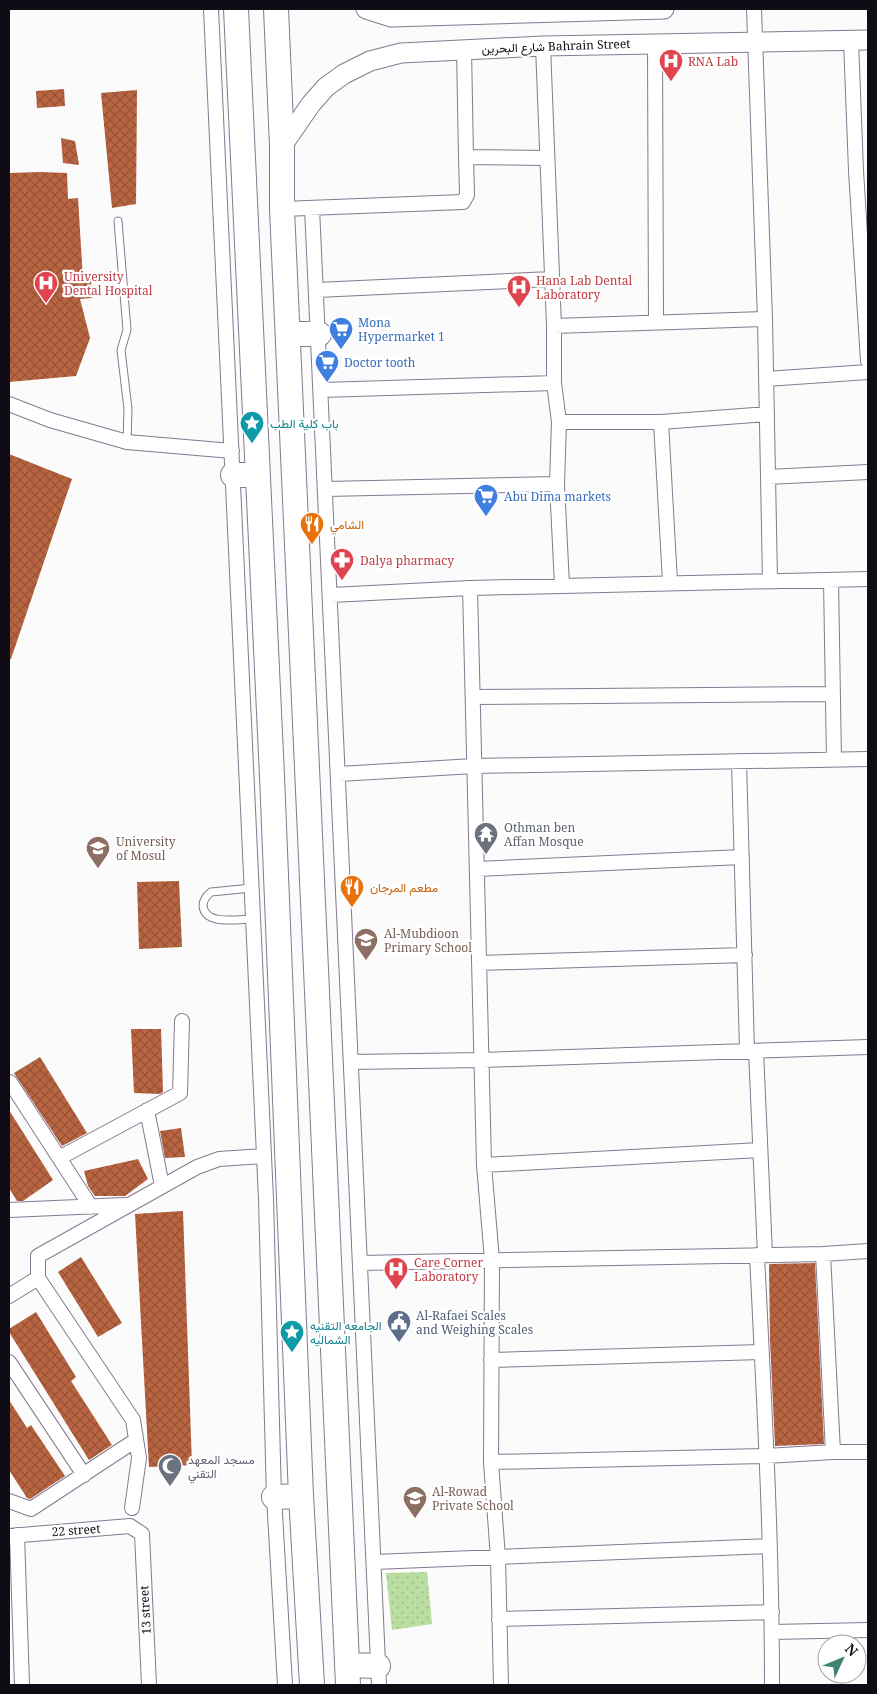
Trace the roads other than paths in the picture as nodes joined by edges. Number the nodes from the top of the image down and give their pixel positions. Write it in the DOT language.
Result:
graph roads {
  1 [pos="211,9"];
  2 [pos="236,9"];
  3 [pos="276,9"];
  4 [pos="366,9"];
  5 [pos="664,9"];
  6 [pos="754,9"];
  7 [pos="590,10"];
  8 [pos="462,12"];
  9 [pos="860,40"];
  10 [pos="754,42"];
  11 [pos="655,44"];
  12 [pos="543,46"];
  13 [pos="464,49"];
  14 [pos="282,146"];
  15 [pos="466,157"];
  16 [pos="547,158"];
  17 [pos="862,171"];
  18 [pos="312,208"];
  19 [pos="282,209"];
  20 [pos="118,221"];
  21 [pos="551,279"];
  22 [pos="317,290"];
  23 [pos="866,292"];
  24 [pos="765,319"];
  25 [pos="656,322"];
  26 [pos="554,326"];
  27 [pos="288,334"];
  28 [pos="319,334"];
  29 [pos="868,361"];
  30 [pos="868,372"];
  31 [pos="766,378"];
  32 [pos="554,383"];
  33 [pos="321,390"];
  34 [pos="9,404"];
  35 [pos="767,414"];
  36 [pos="559,422"];
  37 [pos="661,422"];
  38 [pos="127,442"];
  39 [pos="232,451"];
  40 [pos="868,472"];
  41 [pos="233,475"];
  42 [pos="258,475"];
  43 [pos="768,477"];
  44 [pos="557,484"];
  45 [pos="326,489"];
  46 [pos="868,579"];
  47 [pos="770,580"];
  48 [pos="831,580"];
  49 [pos="670,582"];
  50 [pos="562,585"];
  51 [pos="470,588"];
  52 [pos="331,595"];
  53 [pos="833,694"];
  54 [pos="473,697"];
  55 [pos="868,758"];
  56 [pos="834,760"];
  57 [pos="739,761"];
  58 [pos="474,766"];
  59 [pos="338,774"];
  60 [pos="272,776"];
  61 [pos="306,776"];
  62 [pos="742,857"];
  63 [pos="477,869"];
  64 [pos="252,888"];
  65 [pos="253,919"];
  66 [pos="745,955"];
  67 [pos="479,963"];
  68 [pos="182,1021"];
  69 [pos="868,1047"];
  70 [pos="752,1051"];
  71 [pos="482,1060"];
  72 [pos="351,1062"];
  73 [pos="10,1082"];
  74 [pos="147,1110"];
  75 [pos="760,1150"];
  76 [pos="264,1156"];
  77 [pos="59,1158"];
  78 [pos="484,1165"];
  79 [pos="162,1186"];
  80 [pos="127,1205"];
  81 [pos="91,1207"];
  82 [pos="9,1210"];
  83 [pos="868,1251"];
  84 [pos="823,1254"];
  85 [pos="761,1255"];
  86 [pos="492,1260"];
  87 [pos="360,1263"];
  88 [pos="38,1278"];
  89 [pos="9,1296"];
  90 [pos="761,1352"];
  91 [pos="491,1360"];
  92 [pos="9,1362"];
  93 [pos="136,1440"];
  94 [pos="833,1452"];
  95 [pos="868,1452"];
  96 [pos="766,1456"];
  97 [pos="491,1462"];
  98 [pos="84,1475"];
  99 [pos="301,1496"];
  100 [pos="274,1497"];
  101 [pos="9,1501"];
  102 [pos="132,1508"];
  103 [pos="142,1534"];
  104 [pos="13,1535"];
  105 [pos="770,1546"];
  106 [pos="498,1558"];
  107 [pos="374,1562"];
  108 [pos="772,1612"];
  109 [pos="499,1619"];
  110 [pos="868,1630"];
  111 [pos="772,1632"];
  112 [pos="348,1675"];
  113 [pos="379,1676"];
  114 [pos="22,1685"];
  115 [pos="149,1685"];
  116 [pos="285,1685"];
  117 [pos="312,1685"];
  118 [pos="501,1685"];
  119 [pos="772,1685"];
  1 -- 39 [label="street"];
  2 -- 42 [label="highway"];
  3 -- 14 [label="highway"];
  4 -- 8 [label="main road"];
  5 -- 7 [label="main road"];
  6 -- 10 [label="street"];
  7 -- 8 [label="main road"];
  9 -- 10 [label="main road, شارع البحرين Bahrain Street"];
  9 -- 17 [label="street"];
  10 -- 11 [label="main road, شارع البحرين Bahrain Street"];
  10 -- 24 [label="street"];
  11 -- 12 [label="main road, شارع البحرين Bahrain Street"];
  11 -- 25 [label="street"];
  12 -- 13 [label="main road, شارع البحرين Bahrain Street"];
  12 -- 16 [label="street"];
  13 -- 14 [label="main road, شارع البحرين Bahrain Street"];
  13 -- 15 [label="street"];
  14 -- 19 [label="highway"];
  15 -- 16 [label="street"];
  15 -- 18 [label="street"];
  16 -- 21 [label="street"];
  17 -- 23 [label="street"];
  18 -- 19 [label="street"];
  18 -- 22 [label="street"];
  19 -- 27 [label="highway"];
  20 -- 38 [label="lane"];
  21 -- 22 [label="street"];
  21 -- 26 [label="street"];
  22 -- 28 [label="street"];
  23 -- 29 [label="street"];
  24 -- 25 [label="street"];
  24 -- 31 [label="street"];
  25 -- 26 [label="street"];
  26 -- 32 [label="street"];
  27 -- 28 [label="highway"];
  27 -- 61 [label="highway"];
  28 -- 33 [label="street"];
  30 -- 31 [label="street"];
  31 -- 35 [label="street"];
  32 -- 33 [label="street"];
  32 -- 36 [label="street"];
  33 -- 45 [label="street"];
  34 -- 38 [label="street"];
  35 -- 37 [label="street"];
  35 -- 43 [label="street"];
  36 -- 37 [label="street"];
  36 -- 44 [label="street"];
  37 -- 49 [label="street"];
  38 -- 39 [label="street"];
  39 -- 41 [label="street"];
  40 -- 43 [label="street"];
  41 -- 42 [label="highway"];
  41 -- 64 [label="street"];
  42 -- 60 [label="highway"];
  43 -- 47 [label="street"];
  44 -- 45 [label="street"];
  44 -- 50 [label="street"];
  45 -- 52 [label="street"];
  46 -- 48 [label="street"];
  47 -- 48 [label="street"];
  47 -- 49 [label="street"];
  48 -- 53 [label="street"];
  49 -- 50 [label="street"];
  50 -- 51 [label="street"];
  51 -- 52 [label="street"];
  51 -- 54 [label="street"];
  52 -- 59 [label="street"];
  53 -- 54 [label="street"];
  53 -- 56 [label="street"];
  54 -- 58 [label="street"];
  55 -- 56 [label="street"];
  56 -- 57 [label="street"];
  57 -- 58 [label="street"];
  57 -- 62 [label="street"];
  58 -- 59 [label="street"];
  58 -- 63 [label="street"];
  59 -- 72 [label="street"];
  60 -- 61 [label="highway"];
  60 -- 99 [label="highway"];
  61 -- 112 [label="highway"];
  62 -- 63 [label="street"];
  62 -- 66 [label="street"];
  63 -- 67 [label="street"];
  64 -- 65 [label="street"];
  64 -- 65 [label="lane"];
  65 -- 76 [label="street"];
  66 -- 67 [label="street"];
  66 -- 70 [label="street"];
  67 -- 71 [label="street"];
  68 -- 74 [label="street"];
  69 -- 70 [label="street"];
  70 -- 71 [label="street"];
  70 -- 75 [label="street"];
  71 -- 72 [label="street"];
  71 -- 78 [label="street"];
  72 -- 87 [label="street"];
  73 -- 77 [label="street"];
  74 -- 77 [label="street"];
  74 -- 79 [label="street"];
  75 -- 78 [label="street"];
  75 -- 85 [label="street"];
  76 -- 79 [label="street"];
  76 -- 100 [label="street"];
  77 -- 81 [label="street"];
  78 -- 86 [label="street"];
  79 -- 80 [label="street"];
  80 -- 81 [label="street"];
  80 -- 88 [label="street"];
  81 -- 82 [label="street"];
  83 -- 84 [label="street"];
  84 -- 85 [label="street"];
  84 -- 94 [label="street"];
  85 -- 86 [label="street"];
  85 -- 90 [label="street"];
  86 -- 87 [label="street"];
  86 -- 91 [label="street"];
  87 -- 107 [label="street"];
  88 -- 89 [label="street"];
  88 -- 93 [label="street"];
  90 -- 91 [label="street"];
  90 -- 96 [label="street"];
  91 -- 97 [label="street"];
  92 -- 98 [label="street"];
  93 -- 98 [label="street"];
  93 -- 102 [label="street"];
  94 -- 95 [label="street"];
  94 -- 96 [label="street"];
  96 -- 97 [label="street"];
  96 -- 105 [label="street"];
  97 -- 106 [label="street"];
  98 -- 101 [label="street"];
  99 -- 100 [label="highway"];
  99 -- 117 [label="highway"];
  100 -- 116 [label="street"];
  103 -- 104 [label="street, 22 street"];
  103 -- 115 [label="street, 13 street"];
  104 -- 114 [label="street"];
  105 -- 106 [label="street"];
  105 -- 108 [label="street"];
  106 -- 107 [label="street"];
  106 -- 109 [label="street"];
  107 -- 113 [label="street"];
  108 -- 109 [label="street"];
  108 -- 111 [label="street"];
  109 -- 118 [label="street"];
  110 -- 111 [label="street"];
  111 -- 119 [label="street"];
  112 -- 113 [label="highway"];
}
